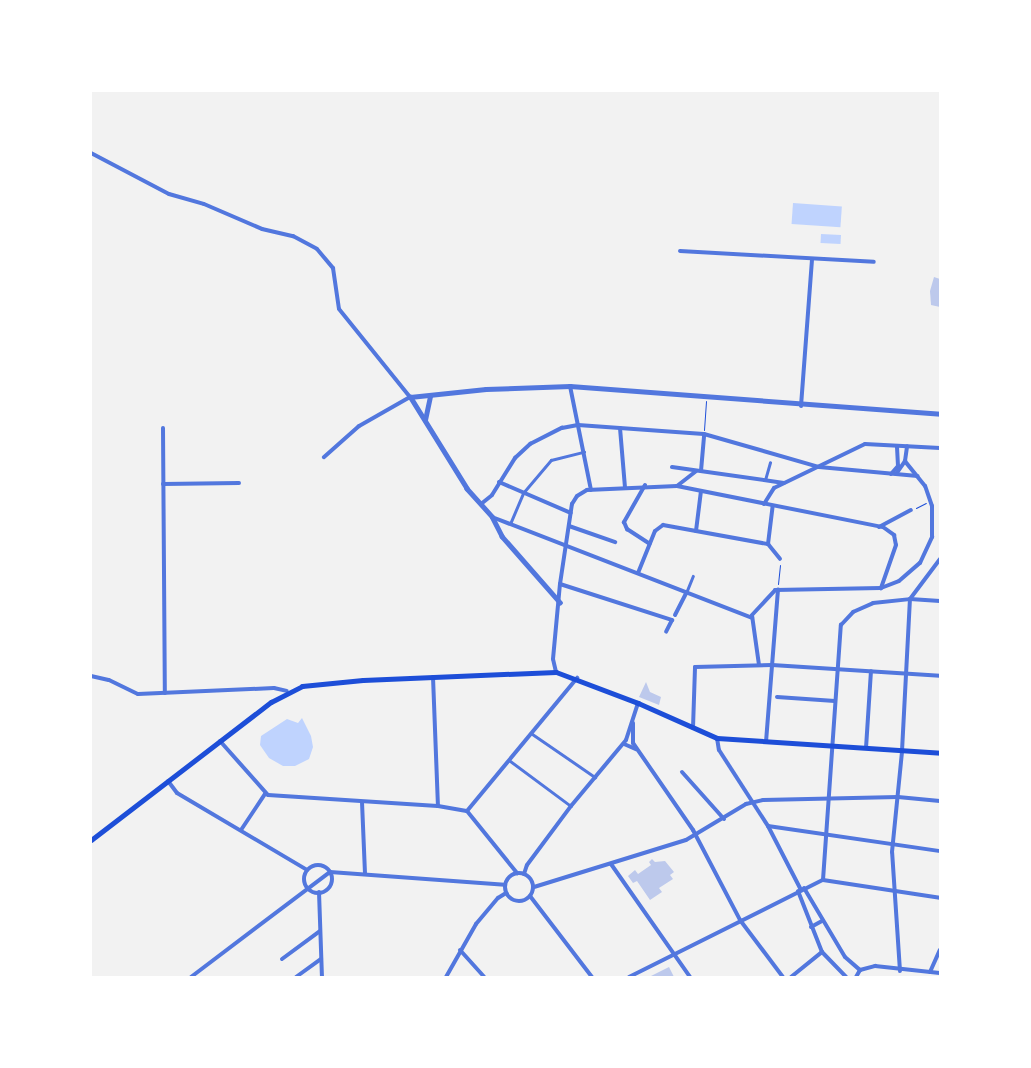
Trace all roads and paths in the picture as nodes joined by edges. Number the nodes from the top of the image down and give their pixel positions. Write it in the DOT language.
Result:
graph roads {
  1 [pos="91,153"];
  2 [pos="680,251"];
  3 [pos="812,260"];
  4 [pos="874,262"];
  5 [pos="570,386"];
  6 [pos="410,397"];
  7 [pos="430,397"];
  8 [pos="707,398"];
  9 [pos="801,406"];
  10 [pos="418,410"];
  11 [pos="940,414"];
  12 [pos="425,421"];
  13 [pos="578,425"];
  14 [pos="163,428"];
  15 [pos="620,428"];
  16 [pos="704,434"];
  17 [pos="897,446"];
  18 [pos="907,446"];
  19 [pos="940,448"];
  20 [pos="584,452"];
  21 [pos="324,457"];
  22 [pos="905,461"];
  23 [pos="770,464"];
  24 [pos="672,467"];
  25 [pos="819,467"];
  26 [pos="699,471"];
  27 [pos="891,474"];
  28 [pos="896,474"];
  29 [pos="918,476"];
  30 [pos="765,480"];
  31 [pos="499,482"];
  32 [pos="239,483"];
  33 [pos="785,483"];
  34 [pos="163,484"];
  35 [pos="645,485"];
  36 [pos="677,486"];
  37 [pos="625,487"];
  38 [pos="591,490"];
  39 [pos="701,491"];
  40 [pos="523,493"];
  41 [pos="931,501"];
  42 [pos="481,504"];
  43 [pos="764,504"];
  44 [pos="773,506"];
  45 [pos="932,506"];
  46 [pos="938,506"];
  47 [pos="911,510"];
  48 [pos="571,513"];
  49 [pos="492,518"];
  50 [pos="510,524"];
  51 [pos="569,526"];
  52 [pos="879,527"];
  53 [pos="696,531"];
  54 [pos="769,541"];
  55 [pos="615,542"];
  56 [pos="650,544"];
  57 [pos="566,545"];
  58 [pos="780,559"];
  59 [pos="940,559"];
  60 [pos="638,574"];
  61 [pos="693,576"];
  62 [pos="560,584"];
  63 [pos="881,588"];
  64 [pos="778,589"];
  65 [pos="686,593"];
  66 [pos="910,599"];
  67 [pos="940,601"];
  68 [pos="560,603"];
  69 [pos="675,615"];
  70 [pos="752,618"];
  71 [pos="666,632"];
  72 [pos="772,664"];
  73 [pos="759,665"];
  74 [pos="837,669"];
  75 [pos="872,671"];
  76 [pos="556,672"];
  77 [pos="906,674"];
  78 [pos="91,676"];
  79 [pos="940,676"];
  80 [pos="433,677"];
  81 [pos="577,678"];
  82 [pos="287,691"];
  83 [pos="165,693"];
  84 [pos="777,697"];
  85 [pos="834,701"];
  86 [pos="638,703"];
  87 [pos="633,723"];
  88 [pos="693,728"];
  89 [pos="531,733"];
  90 [pos="717,738"];
  91 [pos="220,741"];
  92 [pos="766,742"];
  93 [pos="624,744"];
  94 [pos="832,746"];
  95 [pos="866,748"];
  96 [pos="638,750"];
  97 [pos="902,751"];
  98 [pos="940,753"];
  99 [pos="509,760"];
  100 [pos="682,772"];
  101 [pos="595,778"];
  102 [pos="168,781"];
  103 [pos="265,794"];
  104 [pos="898,797"];
  105 [pos="828,799"];
  106 [pos="940,801"];
  107 [pos="362,802"];
  108 [pos="755,804"];
  109 [pos="438,806"];
  110 [pos="571,806"];
  111 [pos="467,811"];
  112 [pos="724,818"];
  113 [pos="768,826"];
  114 [pos="241,830"];
  115 [pos="826,834"];
  116 [pos="696,836"];
  117 [pos="91,840"];
  118 [pos="894,844"];
  119 [pos="940,851"];
  120 [pos="610,864"];
  121 [pos="307,870"];
  122 [pos="330,872"];
  123 [pos="365,873"];
  124 [pos="516,873"];
  125 [pos="524,874"];
  126 [pos="823,880"];
  127 [pos="505,885"];
  128 [pos="307,887"];
  129 [pos="534,888"];
  130 [pos="801,890"];
  131 [pos="895,890"];
  132 [pos="319,892"];
  133 [pos="506,894"];
  134 [pos="530,896"];
  135 [pos="940,898"];
  136 [pos="740,920"];
  137 [pos="822,921"];
  138 [pos="811,927"];
  139 [pos="320,931"];
  140 [pos="460,950"];
  141 [pos="940,950"];
  142 [pos="822,952"];
  143 [pos="674,954"];
  144 [pos="282,959"];
  145 [pos="321,959"];
  146 [pos="860,970"];
  147 [pos="900,971"];
  148 [pos="930,972"];
  149 [pos="940,973"];
  150 [pos="191,977"];
  151 [pos="296,977"];
  152 [pos="322,977"];
  153 [pos="446,977"];
  154 [pos="484,977"];
  155 [pos="592,977"];
  156 [pos="629,977"];
  157 [pos="690,977"];
  158 [pos="783,977"];
  159 [pos="790,977"];
  160 [pos="846,977"];
  161 [pos="856,977"];
  1 -- 6 [label="street"];
  2 -- 3 [label="street"];
  3 -- 4 [label="street"];
  3 -- 9 [label="street"];
  5 -- 7 [label="street"];
  5 -- 8 [label="street"];
  5 -- 13 [label="street"];
  6 -- 7 [label="street"];
  6 -- 10 [label="street"];
  6 -- 21 [label="street"];
  7 -- 10 [label="street"];
  7 -- 12 [label="street"];
  8 -- 9 [label="street"];
  8 -- 16 [label="path"];
  9 -- 11 [label="street"];
  10 -- 12 [label="street"];
  12 -- 42 [label="street"];
  13 -- 15 [label="street"];
  13 -- 20 [label="street"];
  13 -- 31 [label="street"];
  14 -- 34 [label="street"];
  15 -- 16 [label="street"];
  15 -- 37 [label="street"];
  16 -- 25 [label="street"];
  16 -- 26 [label="street"];
  17 -- 18 [label="street"];
  17 -- 25 [label="street"];
  17 -- 27 [label="street"];
  18 -- 19 [label="street"];
  18 -- 22 [label="street"];
  20 -- 38 [label="street"];
  20 -- 40 [label="street"];
  22 -- 28 [label="street"];
  22 -- 29 [label="street"];
  23 -- 30 [label="street"];
  24 -- 26 [label="street"];
  25 -- 27 [label="street"];
  25 -- 33 [label="street"];
  26 -- 30 [label="street"];
  26 -- 36 [label="street"];
  27 -- 28 [label="street"];
  28 -- 29 [label="street"];
  29 -- 41 [label="street"];
  30 -- 33 [label="street"];
  31 -- 40 [label="street"];
  31 -- 42 [label="street"];
  32 -- 34 [label="street"];
  33 -- 43 [label="street"];
  34 -- 83 [label="street"];
  35 -- 36 [label="street"];
  35 -- 37 [label="street"];
  35 -- 56 [label="street"];
  36 -- 39 [label="street"];
  37 -- 38 [label="street"];
  38 -- 48 [label="street"];
  39 -- 43 [label="street"];
  39 -- 53 [label="street"];
  40 -- 48 [label="street"];
  40 -- 50 [label="street"];
  41 -- 45 [label="street"];
  41 -- 47 [label="path"];
  42 -- 49 [label="street"];
  43 -- 44 [label="street"];
  44 -- 52 [label="street"];
  44 -- 54 [label="street"];
  45 -- 46 [label="street"];
  45 -- 63 [label="street"];
  47 -- 52 [label="street"];
  48 -- 51 [label="street"];
  49 -- 50 [label="street"];
  49 -- 68 [label="street"];
  50 -- 57 [label="street"];
  51 -- 55 [label="street"];
  51 -- 57 [label="street"];
  52 -- 63 [label="street"];
  53 -- 54 [label="street"];
  53 -- 56 [label="street"];
  54 -- 58 [label="street"];
  56 -- 60 [label="street"];
  57 -- 60 [label="street"];
  57 -- 62 [label="street"];
  58 -- 64 [label="path"];
  59 -- 66 [label="street"];
  60 -- 65 [label="street"];
  61 -- 65 [label="street"];
  62 -- 68 [label="street"];
  62 -- 71 [label="street"];
  63 -- 64 [label="street"];
  64 -- 70 [label="street"];
  64 -- 72 [label="street"];
  65 -- 69 [label="street"];
  65 -- 70 [label="street"];
  66 -- 67 [label="street"];
  66 -- 74 [label="street"];
  66 -- 77 [label="street"];
  68 -- 76 [label="street"];
  70 -- 73 [label="street"];
  72 -- 73 [label="street"];
  72 -- 74 [label="street"];
  72 -- 92 [label="street"];
  73 -- 88 [label="street"];
  74 -- 75 [label="street"];
  74 -- 85 [label="street"];
  75 -- 77 [label="street"];
  75 -- 95 [label="street"];
  76 -- 80 [label="main road"];
  76 -- 81 [label="main road"];
  77 -- 79 [label="street"];
  77 -- 97 [label="street"];
  78 -- 83 [label="street"];
  80 -- 82 [label="main road"];
  80 -- 109 [label="street"];
  81 -- 86 [label="main road"];
  81 -- 89 [label="street"];
  82 -- 83 [label="street"];
  82 -- 91 [label="main road"];
  84 -- 85 [label="street"];
  85 -- 94 [label="street"];
  86 -- 87 [label="street"];
  86 -- 88 [label="main road"];
  87 -- 93 [label="street"];
  87 -- 96 [label="street"];
  88 -- 90 [label="main road"];
  89 -- 99 [label="street"];
  89 -- 101 [label="street"];
  90 -- 92 [label="main road"];
  90 -- 108 [label="street"];
  91 -- 102 [label="main road"];
  91 -- 103 [label="street"];
  92 -- 94 [label="main road"];
  93 -- 96 [label="street"];
  93 -- 101 [label="street"];
  94 -- 95 [label="main road"];
  94 -- 105 [label="street"];
  95 -- 97 [label="main road"];
  96 -- 116 [label="street"];
  97 -- 98 [label="main road"];
  97 -- 104 [label="street"];
  99 -- 110 [label="street"];
  99 -- 111 [label="street"];
  100 -- 112 [label="street"];
  101 -- 110 [label="street"];
  102 -- 114 [label="street"];
  102 -- 117 [label="main road"];
  103 -- 107 [label="street"];
  103 -- 114 [label="street"];
  104 -- 105 [label="street"];
  104 -- 106 [label="street"];
  104 -- 118 [label="street"];
  105 -- 108 [label="street"];
  105 -- 115 [label="street"];
  107 -- 109 [label="street"];
  107 -- 123 [label="street"];
  108 -- 112 [label="street"];
  108 -- 113 [label="street"];
  109 -- 111 [label="street"];
  110 -- 125 [label="street"];
  111 -- 124 [label="street"];
  112 -- 116 [label="street"];
  113 -- 115 [label="street"];
  113 -- 130 [label="street"];
  114 -- 121 [label="street"];
  115 -- 118 [label="street"];
  115 -- 126 [label="street"];
  116 -- 120 [label="street"];
  116 -- 136 [label="street"];
  118 -- 119 [label="street"];
  118 -- 131 [label="street"];
  120 -- 129 [label="street"];
  120 -- 143 [label="street"];
  121 -- 122 [label="street"];
  121 -- 128 [label="street"];
  122 -- 123 [label="street"];
  122 -- 128 [label="street"];
  122 -- 132 [label="street"];
  123 -- 127 [label="street"];
  124 -- 125 [label="street"];
  124 -- 127 [label="street"];
  125 -- 129 [label="street"];
  126 -- 130 [label="street"];
  126 -- 131 [label="street"];
  127 -- 133 [label="street"];
  128 -- 132 [label="street"];
  128 -- 150 [label="street"];
  129 -- 134 [label="street"];
  130 -- 136 [label="street"];
  130 -- 137 [label="street"];
  130 -- 138 [label="street"];
  131 -- 135 [label="street"];
  131 -- 147 [label="street"];
  132 -- 139 [label="street"];
  133 -- 134 [label="street"];
  133 -- 140 [label="street"];
  134 -- 155 [label="street"];
  136 -- 143 [label="street"];
  136 -- 158 [label="street"];
  137 -- 138 [label="street"];
  137 -- 146 [label="street"];
  138 -- 142 [label="street"];
  139 -- 144 [label="street"];
  139 -- 145 [label="street"];
  140 -- 153 [label="street"];
  140 -- 154 [label="street"];
  141 -- 148 [label="street"];
  142 -- 159 [label="street"];
  142 -- 160 [label="street"];
  143 -- 156 [label="street"];
  143 -- 157 [label="street"];
  145 -- 151 [label="street"];
  145 -- 152 [label="street"];
  146 -- 147 [label="street"];
  146 -- 161 [label="street"];
  147 -- 148 [label="street"];
  148 -- 149 [label="street"];
}
